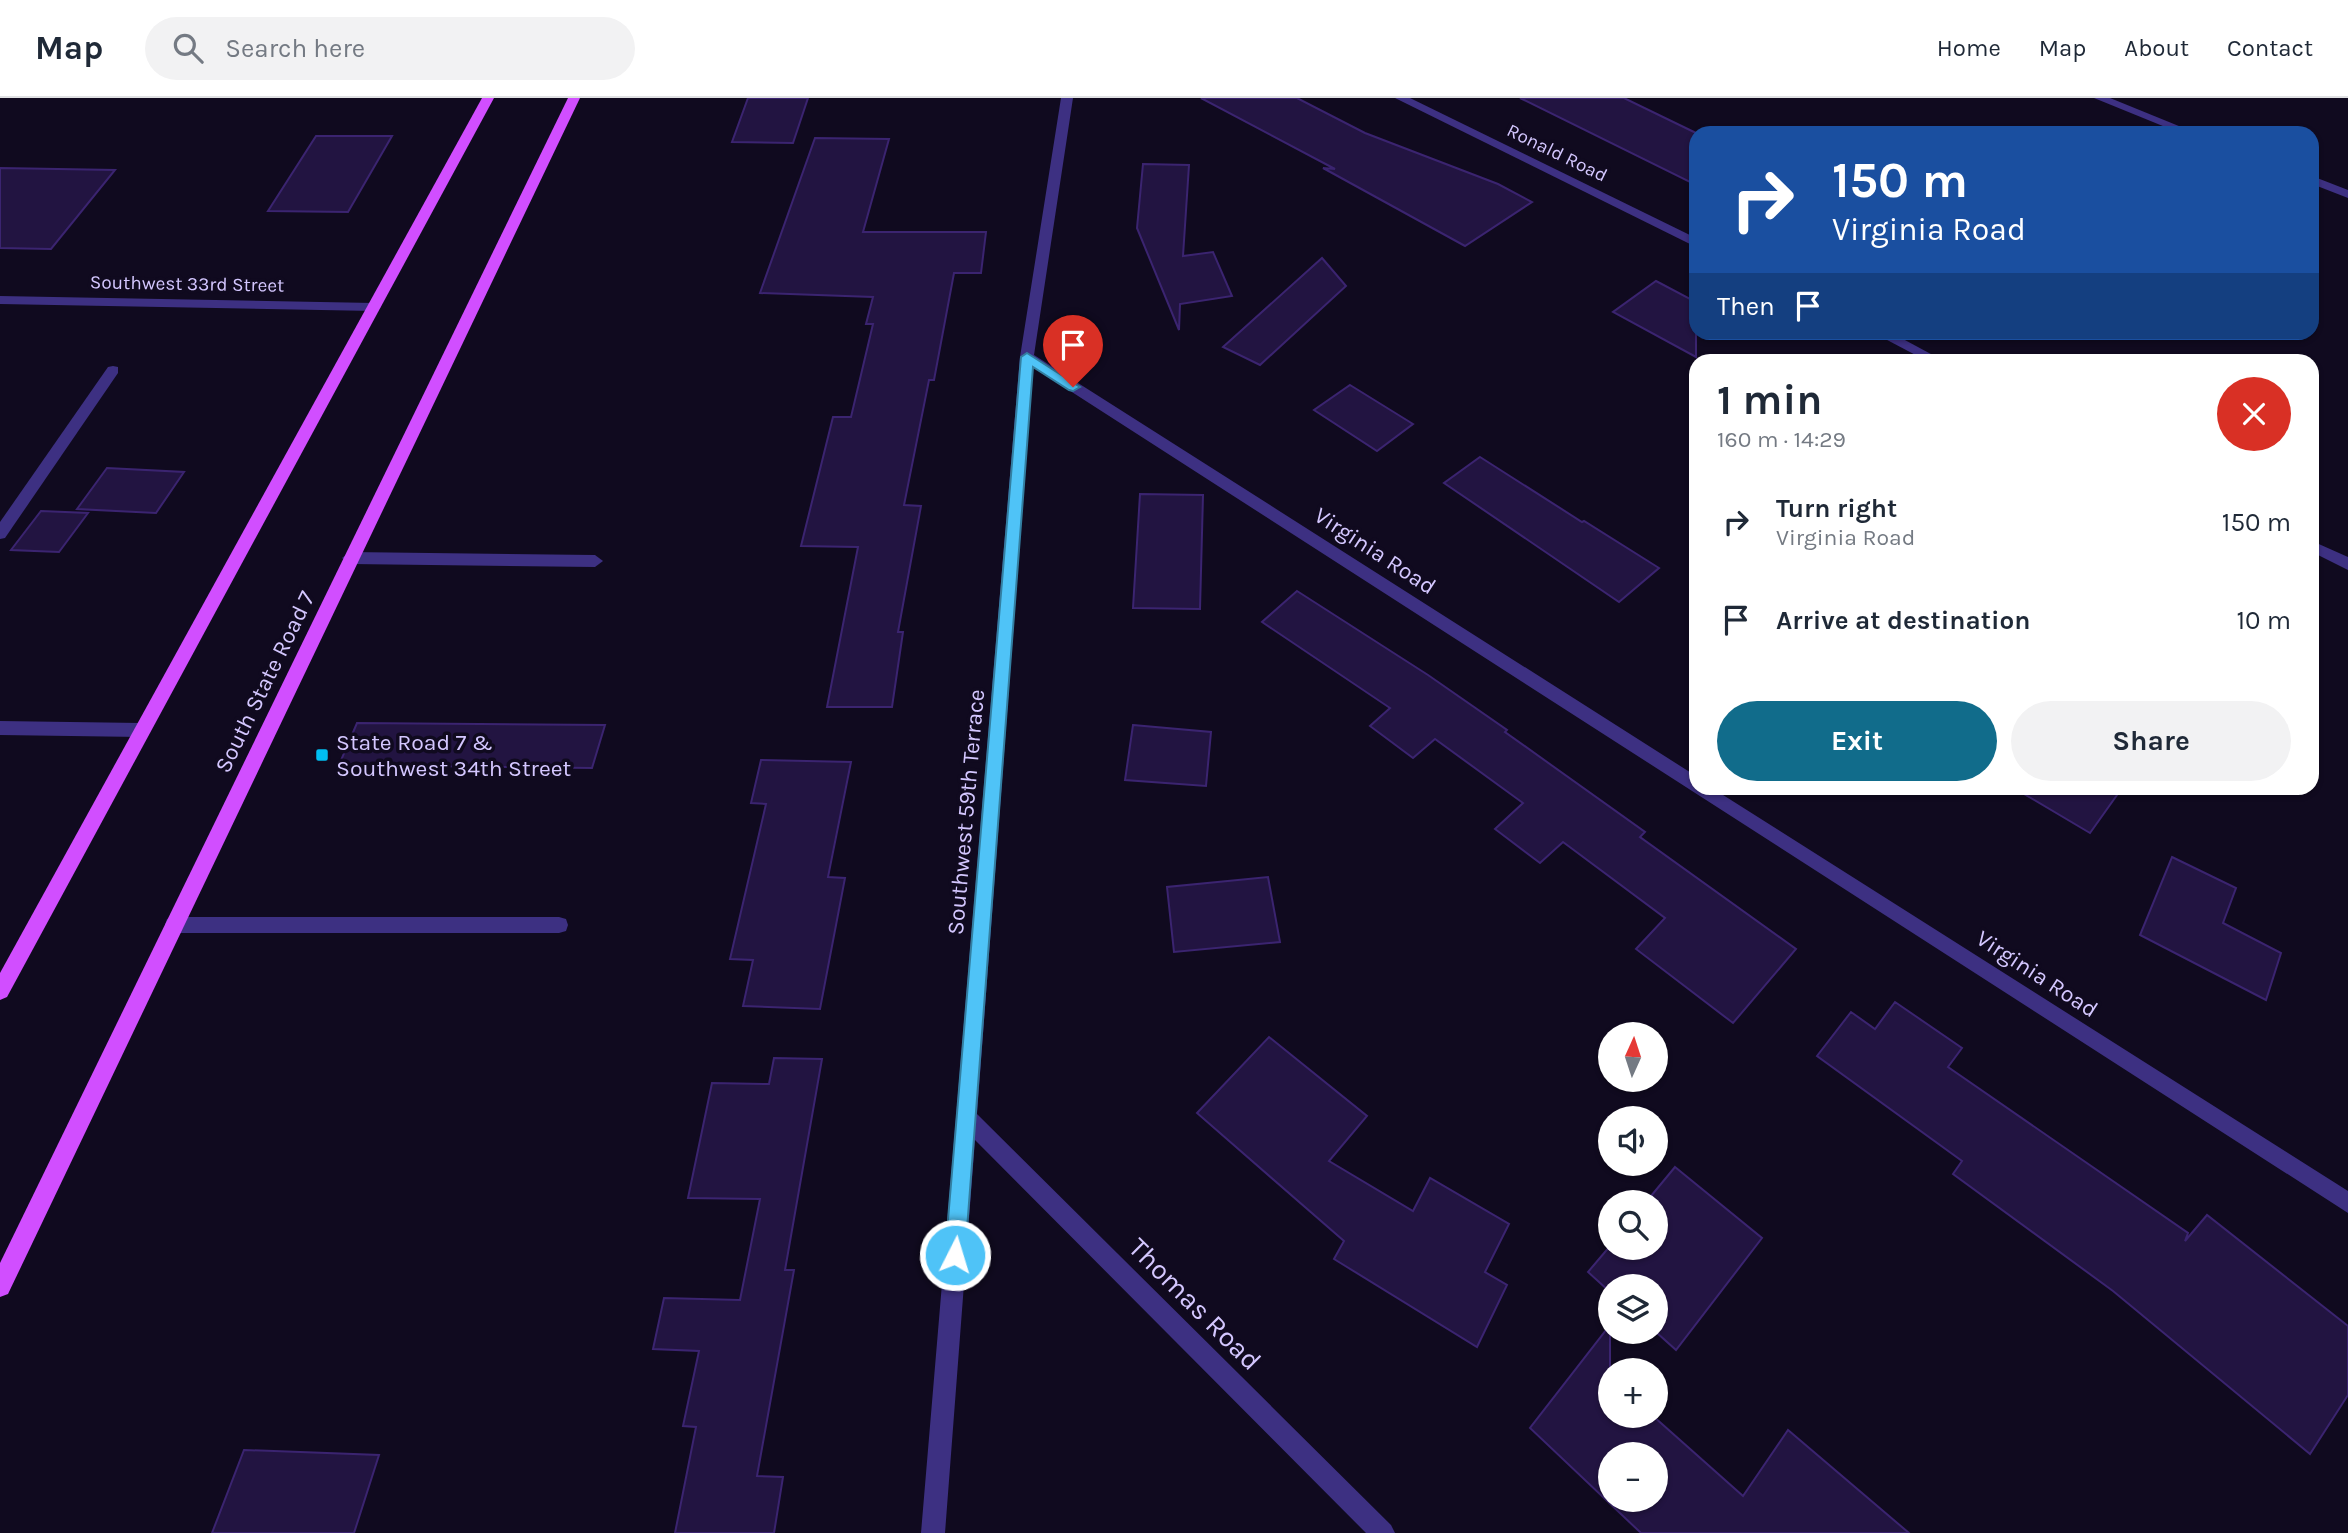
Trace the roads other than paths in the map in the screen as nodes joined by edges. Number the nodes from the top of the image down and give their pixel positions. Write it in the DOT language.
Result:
graph roads {
  1 [pos="488,98"];
  2 [pos="574,98"];
  3 [pos="1067,98"];
  4 [pos="1401,98"];
  5 [pos="2100,98"];
  6 [pos="2172,126"];
  7 [pos="2319,183"];
  8 [pos="2348,194"];
  9 [pos="1689,240"];
  10 [pos="0,300"];
  11 [pos="373,307"];
  12 [pos="1894,340"];
  13 [pos="1923,354"];
  14 [pos="1027,357"];
  15 [pos="113,370"];
  16 [pos="0,534"];
  17 [pos="2319,550"];
  18 [pos="350,558"];
  19 [pos="595,561"];
  20 [pos="2348,564"];
  21 [pos="0,728"];
  22 [pos="141,730"];
  23 [pos="1689,780"];
  24 [pos="1712,795"];
  25 [pos="174,925"];
  26 [pos="559,925"];
  27 [pos="0,991"];
  28 [pos="966,1116"];
  29 [pos="2348,1203"];
  30 [pos="0,1286"];
  31 [pos="933,1533"];
  32 [pos="1382,1533"];
  1 -- 11 [label="main road"];
  2 -- 18 [label="main road, South State Road 7"];
  3 -- 14 [label="street, Southwest 59th Terrace"];
  4 -- 9 [label="street, Ronald Road"];
  5 -- 6 [label="street"];
  7 -- 8 [label="street"];
  10 -- 11 [label="street, Southwest 33rd Street"];
  11 -- 22 [label="main road"];
  12 -- 13 [label="street"];
  14 -- 23 [label="street, Virginia Road"];
  14 -- 28 [label="street, Southwest 59th Terrace"];
  15 -- 16 [label="street"];
  17 -- 20 [label="street"];
  18 -- 19 [label="street"];
  18 -- 25 [label="main road, South State Road 7"];
  21 -- 22 [label="street"];
  22 -- 27 [label="main road"];
  24 -- 29 [label="street, Virginia Road"];
  25 -- 26 [label="street"];
  25 -- 30 [label="main road, South State Road 7"];
  28 -- 31 [label="street, Southwest 59th Terrace"];
  28 -- 32 [label="street, Thomas Road"];
}
